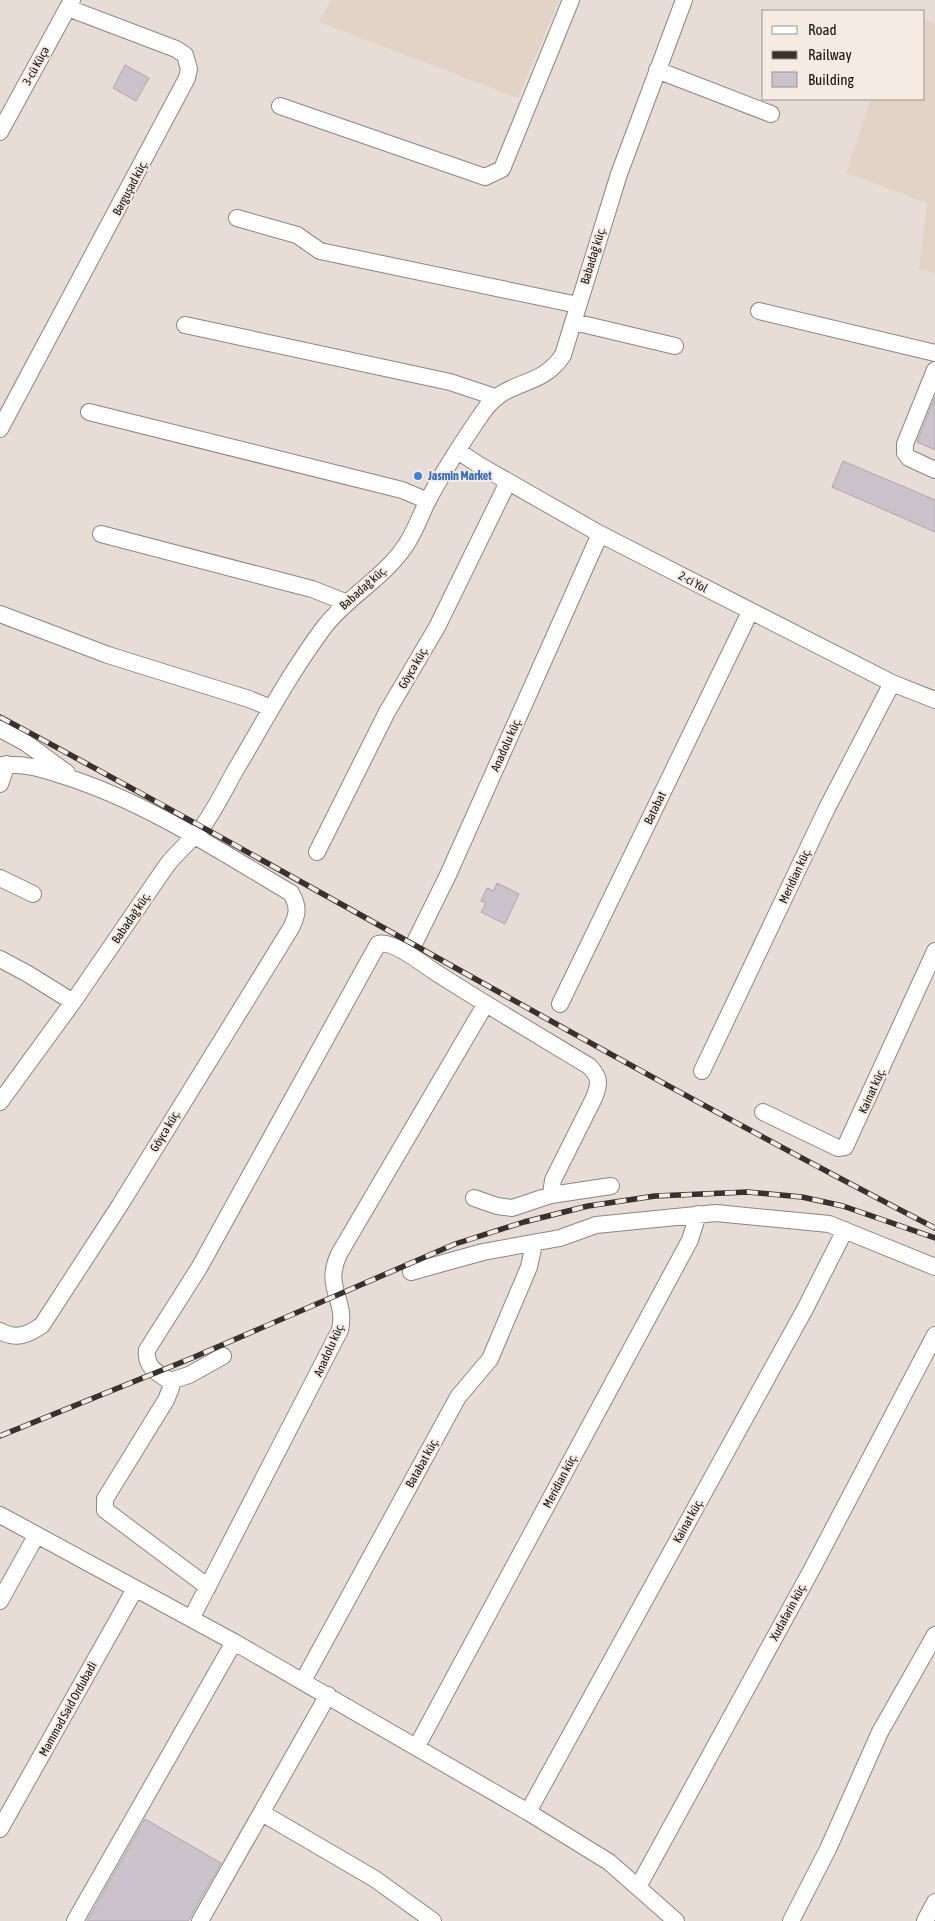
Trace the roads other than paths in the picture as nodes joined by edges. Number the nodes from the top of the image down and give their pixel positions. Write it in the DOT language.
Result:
graph roads {
  1 [pos="571,0"];
  2 [pos="684,0"];
  3 [pos="70,4"];
  4 [pos="657,70"];
  5 [pos="280,106"];
  6 [pos="771,114"];
  7 [pos="0,132"];
  8 [pos="237,218"];
  9 [pos="578,305"];
  10 [pos="759,311"];
  11 [pos="574,322"];
  12 [pos="185,326"];
  13 [pos="675,346"];
  14 [pos="935,353"];
  15 [pos="935,370"];
  16 [pos="495,397"];
  17 [pos="930,398"];
  18 [pos="89,412"];
  19 [pos="0,429"];
  20 [pos="458,451"];
  21 [pos="935,470"];
  22 [pos="508,482"];
  23 [pos="428,501"];
  24 [pos="101,534"];
  25 [pos="600,534"];
  26 [pos="345,602"];
  27 [pos="750,612"];
  28 [pos="0,614"];
  29 [pos="892,683"];
  30 [pos="935,700"];
  31 [pos="271,708"];
  32 [pos="0,729"];
  33 [pos="4,764"];
  34 [pos="79,781"];
  35 [pos="0,784"];
  36 [pos="193,836"];
  37 [pos="317,852"];
  38 [pos="0,878"];
  39 [pos="33,894"];
  40 [pos="935,951"];
  41 [pos="409,954"];
  42 [pos="0,959"];
  43 [pos="73,1002"];
  44 [pos="560,1004"];
  45 [pos="485,1005"];
  46 [pos="702,1071"];
  47 [pos="2,1094"];
  48 [pos="763,1112"];
  49 [pos="611,1186"];
  50 [pos="551,1195"];
  51 [pos="474,1198"];
  52 [pos="698,1214"];
  53 [pos="845,1230"];
  54 [pos="534,1244"];
  55 [pos="935,1267"];
  56 [pos="411,1272"];
  57 [pos="0,1331"];
  58 [pos="935,1335"];
  59 [pos="223,1356"];
  60 [pos="170,1381"];
  61 [pos="0,1515"];
  62 [pos="36,1536"];
  63 [pos="208,1587"];
  64 [pos="136,1589"];
  65 [pos="0,1601"];
  66 [pos="190,1619"];
  67 [pos="935,1635"];
  68 [pos="234,1642"];
  69 [pos="304,1681"];
  70 [pos="328,1695"];
  71 [pos="417,1746"];
  72 [pos="528,1812"];
  73 [pos="262,1813"];
  74 [pos="0,1829"];
  75 [pos="638,1887"];
  76 [pos="935,1902"];
  77 [pos="75,1921"];
  78 [pos="200,1921"];
  79 [pos="433,1921"];
  80 [pos="676,1921"];
  81 [pos="791,1921"];
  82 [pos="924,1921"];
  1 -- 5 [label="street"];
  2 -- 4 [label="street, Babadağ küç."];
  3 -- 7 [label="street, 3-cü Küçə"];
  3 -- 19 [label="street, Bərguşad küç."];
  4 -- 6 [label="street"];
  4 -- 9 [label="street, Babadağ küç."];
  8 -- 9 [label="street"];
  9 -- 11 [label="street, Babadağ küç."];
  10 -- 14 [label="street"];
  11 -- 13 [label="street"];
  11 -- 16 [label="street, Babadağ küç."];
  12 -- 16 [label="street"];
  15 -- 17 [label="street"];
  16 -- 20 [label="street, Babadağ küç."];
  17 -- 21 [label="street"];
  18 -- 23 [label="street"];
  20 -- 22 [label="street, 2-ci Yol"];
  20 -- 23 [label="street, Babadağ küç."];
  22 -- 25 [label="street, 2-ci Yol"];
  22 -- 37 [label="street, Göycə küç."];
  23 -- 26 [label="street, Babadağ küç."];
  24 -- 26 [label="street"];
  25 -- 27 [label="street, 2-ci Yol"];
  25 -- 41 [label="street, Anadolu küç."];
  26 -- 31 [label="street, Babadağ küç."];
  27 -- 29 [label="street, 2-ci Yol"];
  27 -- 44 [label="street, Batabat"];
  28 -- 31 [label="street"];
  29 -- 30 [label="street, 2-ci Yol"];
  29 -- 46 [label="street, Meridian küç."];
  31 -- 36 [label="street, Babadağ küç."];
  32 -- 34 [label="street"];
  33 -- 34 [label="street"];
  33 -- 35 [label="street"];
  34 -- 36 [label="street"];
  36 -- 43 [label="street, Babadağ küç."];
  36 -- 57 [label="street, Göycə küç."];
  38 -- 39 [label="street"];
  40 -- 48 [label="street, Kainat küç."];
  41 -- 45 [label="street"];
  41 -- 60 [label="street"];
  42 -- 43 [label="street"];
  43 -- 47 [label="street, Babadağ küç."];
  45 -- 50 [label="street"];
  45 -- 63 [label="street, Anadolu küç."];
  49 -- 50 [label="street"];
  50 -- 51 [label="street"];
  52 -- 53 [label="street"];
  52 -- 54 [label="street"];
  52 -- 71 [label="street, Meridian küç."];
  53 -- 55 [label="street"];
  53 -- 72 [label="street, Kainat küç."];
  54 -- 56 [label="street"];
  54 -- 69 [label="street, Batabat küç."];
  58 -- 75 [label="street, Xudafərin küç."];
  59 -- 60 [label="street"];
  60 -- 63 [label="street"];
  61 -- 62 [label="street"];
  62 -- 64 [label="street"];
  62 -- 65 [label="street"];
  63 -- 66 [label="street, Anadolu küç."];
  64 -- 66 [label="street"];
  64 -- 74 [label="street, Məmməd Səid Ordubadi"];
  66 -- 68 [label="street"];
  67 -- 81 [label="street"];
  68 -- 69 [label="street"];
  68 -- 77 [label="street"];
  69 -- 70 [label="street"];
  70 -- 71 [label="street"];
  70 -- 73 [label="street"];
  71 -- 72 [label="street"];
  72 -- 75 [label="street"];
  73 -- 78 [label="street"];
  73 -- 79 [label="street"];
  75 -- 80 [label="street"];
  76 -- 82 [label="street"];
}
